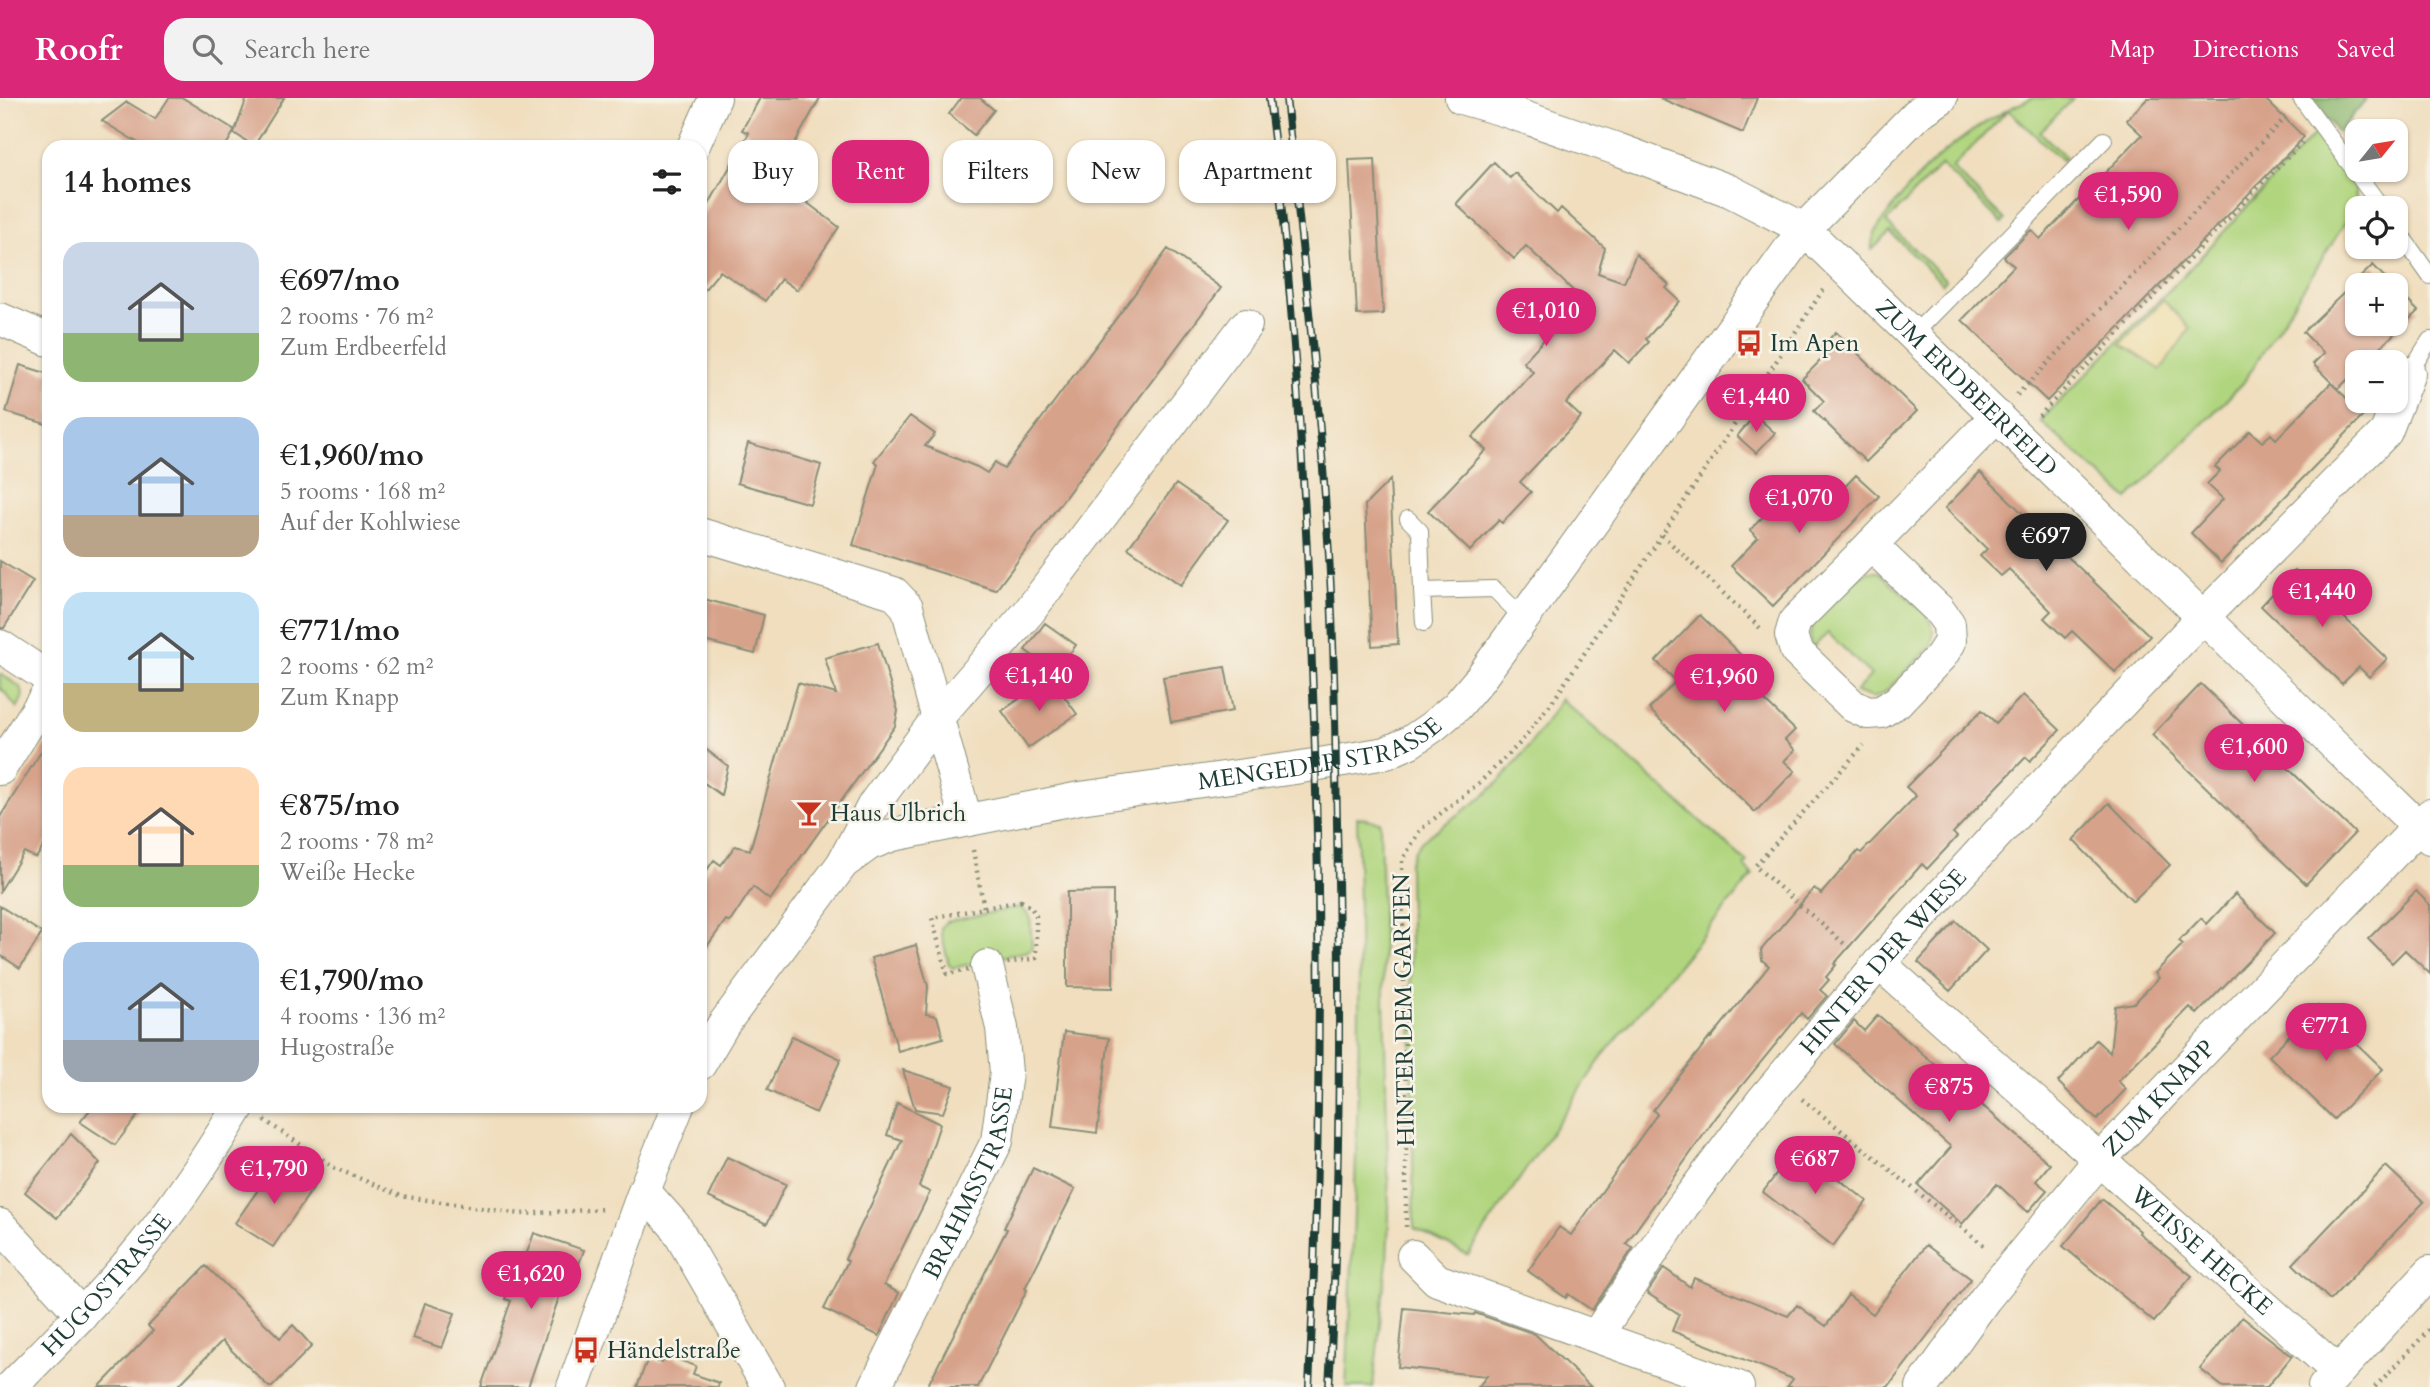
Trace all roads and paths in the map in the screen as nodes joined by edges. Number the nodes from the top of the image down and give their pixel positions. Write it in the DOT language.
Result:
graph roads {
  1 [pos="715,98"];
  2 [pos="1461,98"];
  3 [pos="1941,98"];
  4 [pos="2301,98"];
  5 [pos="2288,114"];
  6 [pos="2320,124"];
  7 [pos="696,140"];
  8 [pos="2104,140"];
  9 [pos="2373,196"];
  10 [pos="1804,229"];
  11 [pos="2408,245"];
  12 [pos="2430,276"];
  13 [pos="1831,292"];
  14 [pos="0,319"];
  15 [pos="1246,325"];
  16 [pos="1913,335"];
  17 [pos="42,337"];
  18 [pos="2430,340"];
  19 [pos="2409,373"];
  20 [pos="2023,390"];
  21 [pos="2045,410"];
  22 [pos="1997,416"];
  23 [pos="1408,519"];
  24 [pos="1662,534"];
  25 [pos="707,536"];
  26 [pos="1871,545"];
  27 [pos="1422,591"];
  28 [pos="2203,617"];
  29 [pos="1524,619"];
  30 [pos="1424,623"];
  31 [pos="1791,635"];
  32 [pos="0,646"];
  33 [pos="42,673"];
  34 [pos="42,702"];
  35 [pos="1868,713"];
  36 [pos="939,716"];
  37 [pos="0,769"];
  38 [pos="966,820"];
  39 [pos="2426,827"];
  40 [pos="975,859"];
  41 [pos="843,863"];
  42 [pos="984,908"];
  43 [pos="987,966"];
  44 [pos="1876,966"];
  45 [pos="707,1052"];
  46 [pos="1779,1081"];
  47 [pos="245,1113"];
  48 [pos="252,1113"];
  49 [pos="675,1113"];
  50 [pos="2101,1158"];
  51 [pos="639,1202"];
  52 [pos="0,1224"];
  53 [pos="1413,1256"];
  54 [pos="2012,1267"];
  55 [pos="2430,1272"];
  56 [pos="82,1315"];
  57 [pos="2430,1329"];
  58 [pos="1597,1335"];
  59 [pos="2331,1379"];
  60 [pos="12,1387"];
  61 [pos="573,1387"];
  62 [pos="768,1387"];
  63 [pos="875,1387"];
  64 [pos="1738,1387"];
  65 [pos="1922,1387"];
  66 [pos="2375,1387"];
  1 -- 7 [label="street"];
  2 -- 10 [label="street"];
  3 -- 10 [label="street, MENGEDER STRASSE"];
  4 -- 6 [label="lane"];
  5 -- 20 [label="path"];
  6 -- 9 [label="lane"];
  6 -- 21 [label="path"];
  8 -- 16 [label="lane"];
  10 -- 16 [label="street, ZUM ERDBEERFELD"];
  10 -- 29 [label="street, MENGEDER STRASSE"];
  11 -- 12 [label="lane"];
  13 -- 24 [label="path, HINTER DEM GARTEN"];
  14 -- 17 [label="street"];
  15 -- 36 [label="street"];
  16 -- 22 [label="street, ZUM ERDBEERFELD"];
  18 -- 19 [label="lane"];
  19 -- 28 [label="street, HINTER DER WIESE"];
  22 -- 26 [label="street"];
  22 -- 28 [label="street, ZUM ERDBEERFELD"];
  23 -- 27 [label="lane"];
  24 -- 31 [label="path"];
  24 -- 53 [label="path, HINTER DEM GARTEN"];
  25 -- 36 [label="street"];
  26 -- 31 [label="street"];
  26 -- 35 [label="street"];
  27 -- 29 [label="lane"];
  27 -- 30 [label="lane"];
  28 -- 39 [label="street, ZUM ERDBEERFELD"];
  28 -- 44 [label="street, HINTER DER WIESE"];
  29 -- 38 [label="street, MENGEDER STRASSE"];
  31 -- 35 [label="street"];
  32 -- 33 [label="street"];
  34 -- 37 [label="street"];
  35 -- 44 [label="path"];
  36 -- 38 [label="street"];
  36 -- 41 [label="street"];
  38 -- 41 [label="street, MENGEDER STRASSE"];
  39 -- 50 [label="street, ZUM KNAPP"];
  40 -- 42 [label="path"];
  41 -- 45 [label="street, MENGEDER STRASSE"];
  43 -- 63 [label="street, BRAHMSSTRASSE"];
  44 -- 46 [label="street, HINTER DER WIESE"];
  44 -- 50 [label="street, WEISSE HECKE"];
  46 -- 54 [label="path"];
  46 -- 58 [label="street, HINTER DER WIESE"];
  47 -- 56 [label="street, HUGOSTRASSE"];
  48 -- 51 [label="path"];
  49 -- 51 [label="street"];
  50 -- 54 [label="street, ZUM KNAPP"];
  50 -- 59 [label="street, WEISSE HECKE"];
  51 -- 61 [label="street"];
  51 -- 62 [label="street"];
  52 -- 56 [label="street"];
  53 -- 58 [label="street"];
  54 -- 65 [label="street, ZUM KNAPP"];
  55 -- 59 [label="street"];
  56 -- 60 [label="street, HUGOSTRASSE"];
  57 -- 66 [label="path"];
  58 -- 64 [label="street"];
}
